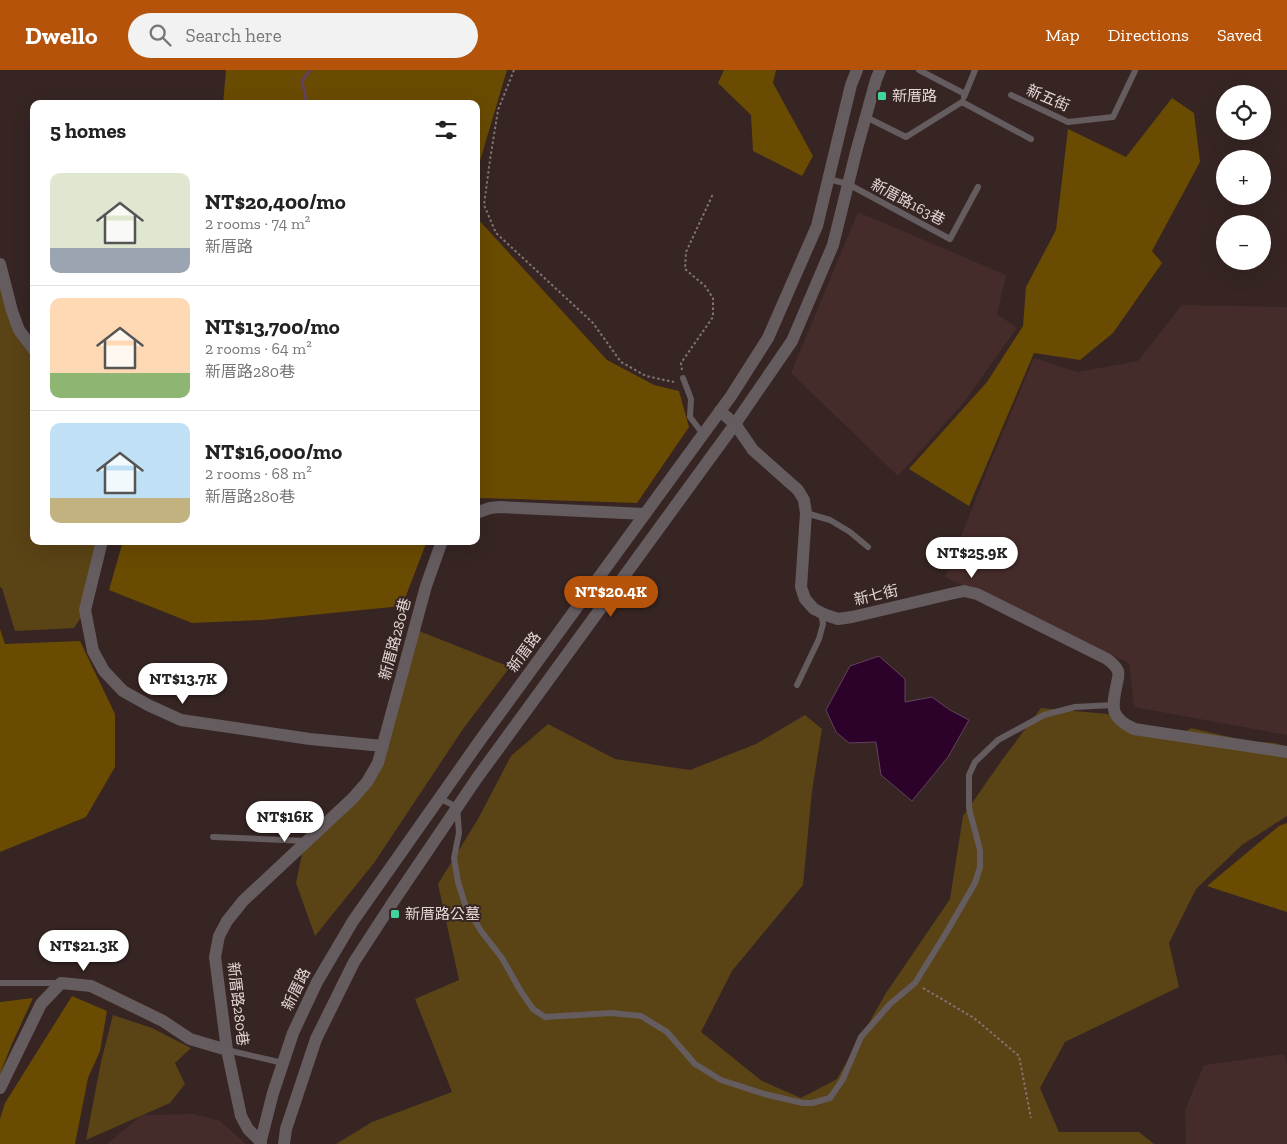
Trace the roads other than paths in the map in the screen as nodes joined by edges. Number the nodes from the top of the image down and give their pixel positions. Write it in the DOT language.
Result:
graph roads {
  1 [pos="857,70"];
  2 [pos="880,70"];
  3 [pos="919,70"];
  4 [pos="975,70"];
  5 [pos="1135,70"];
  6 [pos="965,94"];
  7 [pos="1011,95"];
  8 [pos="962,102"];
  9 [pos="866,117"];
  10 [pos="1031,139"];
  11 [pos="828,179"];
  12 [pos="848,184"];
  13 [pos="978,187"];
  14 [pos="0,264"];
  15 [pos="30,345"];
  16 [pos="683,378"];
  17 [pos="720,411"];
  18 [pos="735,424"];
  19 [pos="703,434"];
  20 [pos="668,482"];
  21 [pos="683,495"];
  22 [pos="480,512"];
  23 [pos="806,513"];
  24 [pos="645,514"];
  25 [pos="101,545"];
  26 [pos="441,545"];
  27 [pos="868,547"];
  28 [pos="821,613"];
  29 [pos="796,685"];
  30 [pos="1112,705"];
  31 [pos="383,746"];
  32 [pos="1287,752"];
  33 [pos="439,798"];
  34 [pos="457,807"];
  35 [pos="213,837"];
  36 [pos="307,841"];
  37 [pos="0,983"];
  38 [pos="61,983"];
  39 [pos="226,1050"];
  40 [pos="283,1063"];
  41 [pos="0,1088"];
  42 [pos="261,1143"];
  43 [pos="284,1144"];
  1 -- 11 [label="street, 新厝路"];
  2 -- 9 [label="street"];
  3 -- 6 [label="lane"];
  4 -- 6 [label="lane"];
  5 -- 7 [label="lane, 新五街"];
  6 -- 8 [label="lane"];
  8 -- 9 [label="lane"];
  8 -- 10 [label="lane"];
  9 -- 12 [label="street"];
  11 -- 12 [label="lane, 新厝路163巷"];
  11 -- 17 [label="street, 新厝路"];
  12 -- 13 [label="lane, 新厝路163巷"];
  12 -- 18 [label="street"];
  14 -- 15 [label="street"];
  16 -- 19 [label="lane"];
  17 -- 18 [label="street"];
  17 -- 19 [label="street, 新厝路"];
  18 -- 21 [label="street"];
  18 -- 23 [label="street"];
  19 -- 20 [label="street, 新厝路"];
  20 -- 21 [label="street"];
  20 -- 24 [label="street, 新厝路"];
  21 -- 34 [label="street"];
  22 -- 24 [label="street"];
  23 -- 27 [label="lane"];
  23 -- 28 [label="street"];
  24 -- 33 [label="street, 新厝路"];
  25 -- 31 [label="street"];
  26 -- 31 [label="street, 新厝路280巷"];
  28 -- 29 [label="lane"];
  28 -- 30 [label="street, 新七街"];
  30 -- 32 [label="street"];
  30 -- 34 [label="lane"];
  31 -- 36 [label="street, 新厝路280巷"];
  33 -- 34 [label="lane"];
  33 -- 40 [label="street, 新厝路"];
  34 -- 43 [label="street"];
  35 -- 36 [label="lane"];
  36 -- 39 [label="street, 新厝路280巷"];
  37 -- 38 [label="lane"];
  38 -- 39 [label="street"];
  38 -- 41 [label="street"];
  39 -- 40 [label="lane"];
  39 -- 42 [label="street, 新厝路280巷"];
  40 -- 42 [label="street, 新厝路"];
}
